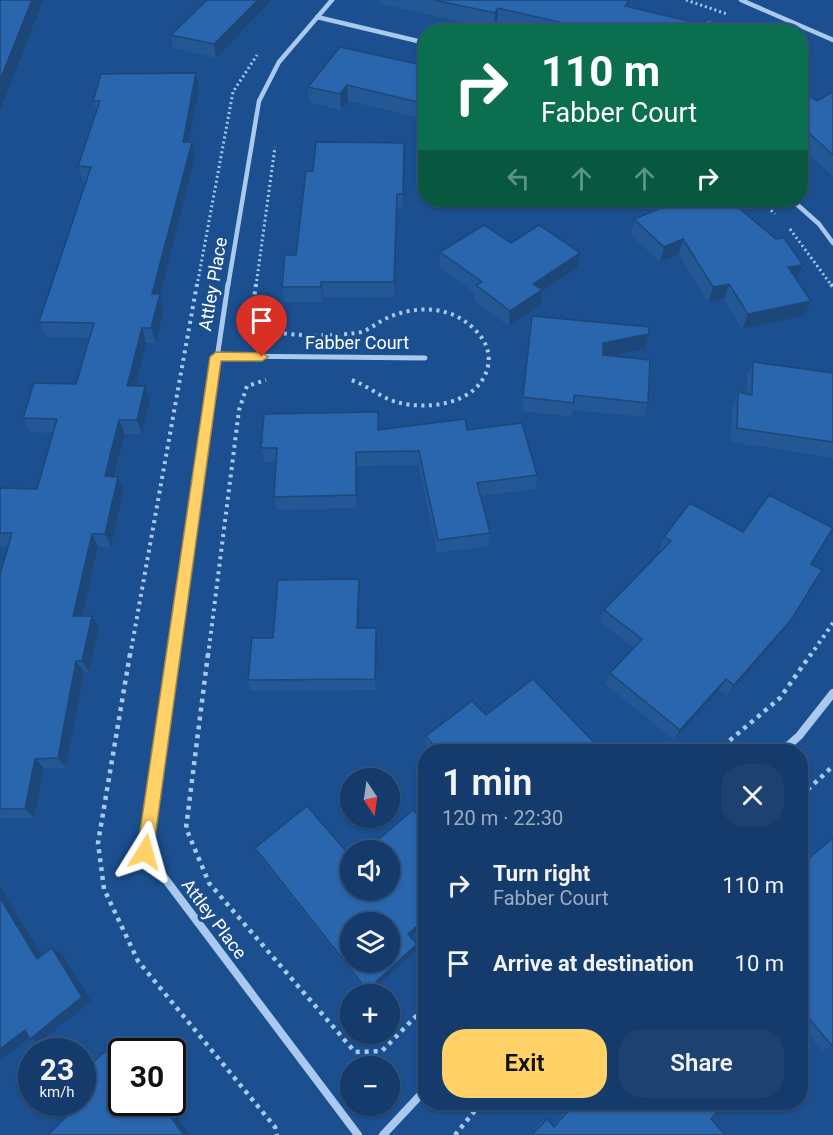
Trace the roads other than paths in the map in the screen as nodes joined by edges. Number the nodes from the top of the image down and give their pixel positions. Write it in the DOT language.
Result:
graph roads {
  1 [pos="332,0"];
  2 [pos="741,0"];
  3 [pos="317,18"];
  4 [pos="796,24"];
  5 [pos="808,29"];
  6 [pos="833,40"];
  7 [pos="418,41"];
  8 [pos="800,207"];
  9 [pos="833,243"];
  10 [pos="216,357"];
  11 [pos="425,358"];
  12 [pos="833,693"];
  13 [pos="790,744"];
  14 [pos="418,1098"];
  15 [pos="358,1135"];
  16 [pos="383,1135"];
  1 -- 3 [label="street, Attley Place"];
  2 -- 4 [label="street"];
  3 -- 7 [label="street"];
  3 -- 10 [label="street, Attley Place"];
  5 -- 6 [label="street"];
  8 -- 9 [label="street"];
  10 -- 11 [label="street, Fabber Court"];
  10 -- 15 [label="street, Attley Place"];
  12 -- 13 [label="street"];
  14 -- 16 [label="street"];
}
